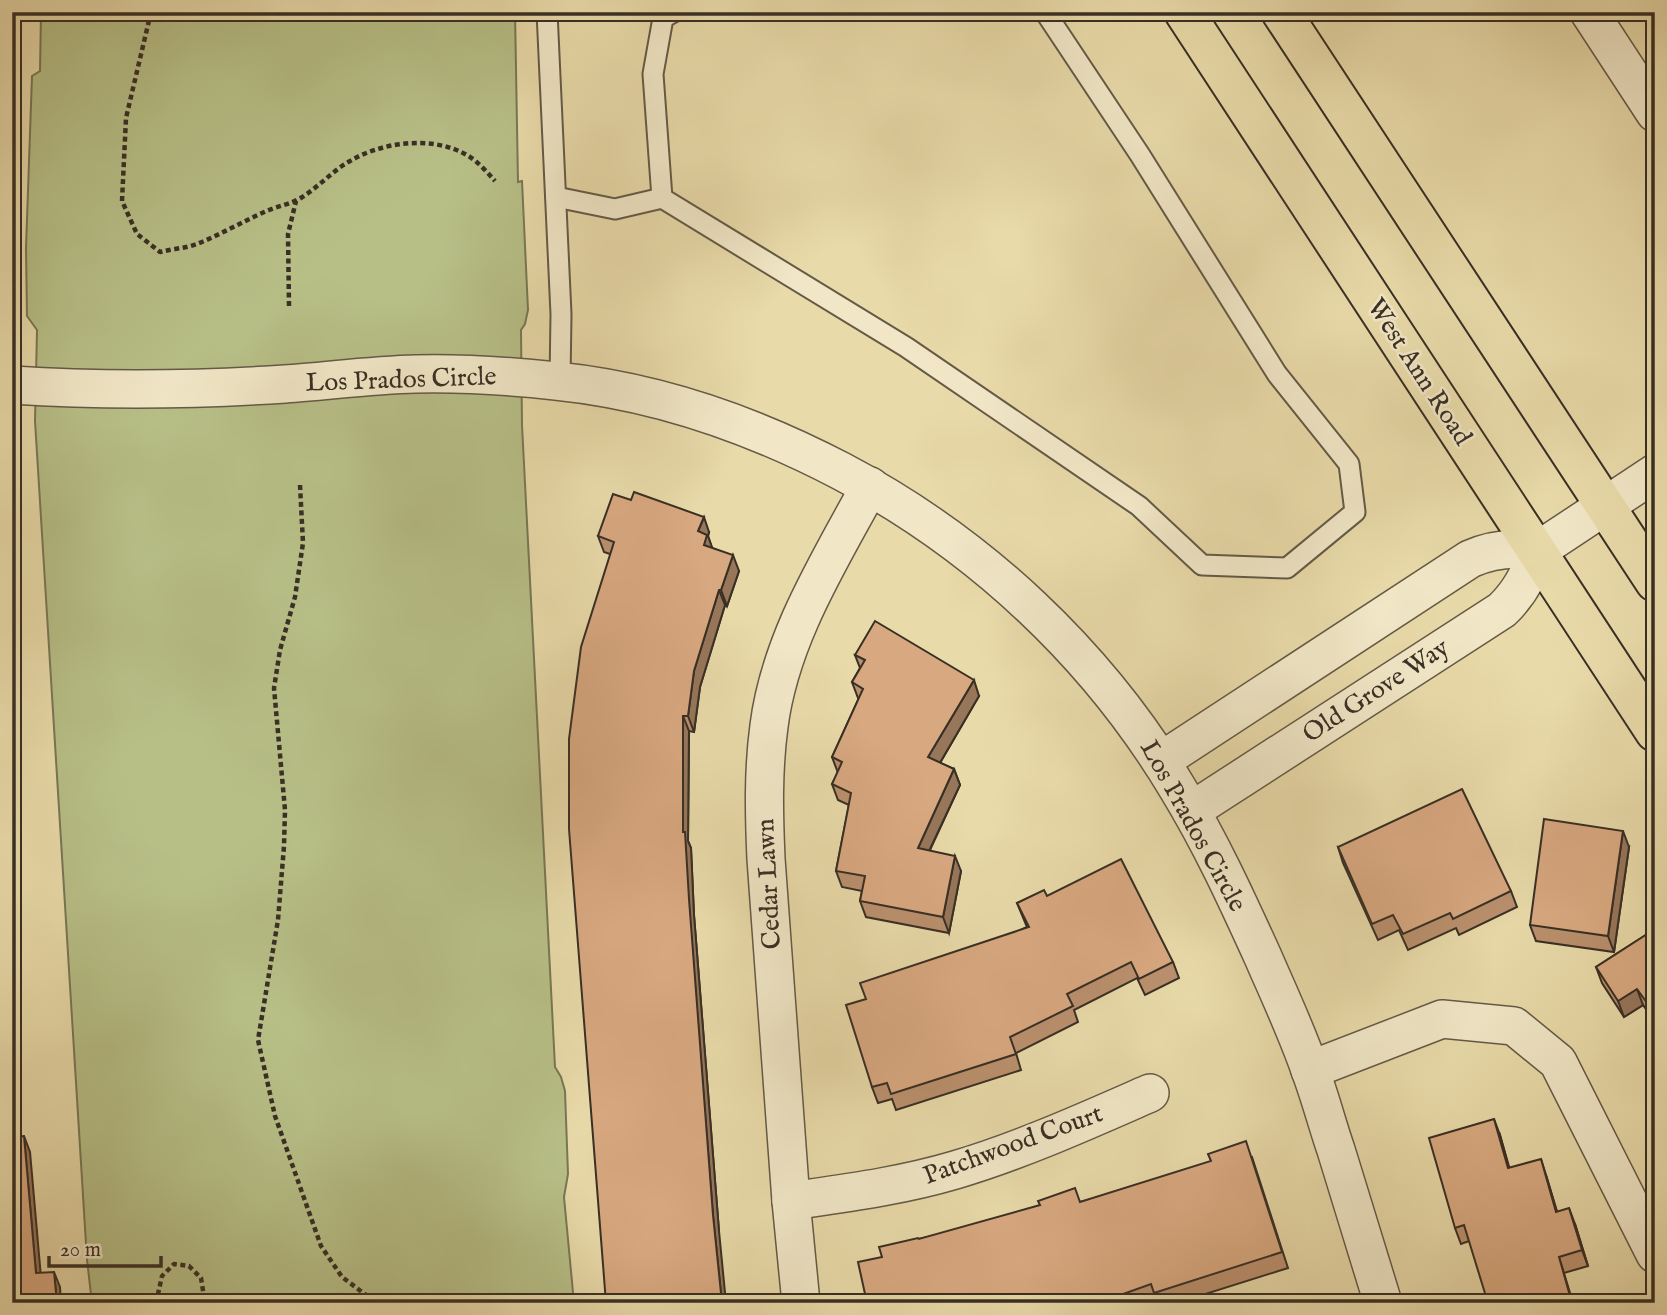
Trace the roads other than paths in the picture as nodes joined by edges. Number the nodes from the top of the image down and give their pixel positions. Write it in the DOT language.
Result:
graph roads {
  1 [pos="547,12"];
  2 [pos="674,12"];
  3 [pos="1045,12"];
  4 [pos="1184,12"];
  5 [pos="1281,12"];
  6 [pos="1589,12"];
  7 [pos="1655,113"];
  8 [pos="556,197"];
  9 [pos="662,198"];
  10 [pos="560,381"];
  11 [pos="12,386"];
  12 [pos="1655,473"];
  13 [pos="870,486"];
  14 [pos="1605,505"];
  15 [pos="1537,551"];
  16 [pos="1655,582"];
  17 [pos="1655,732"];
  18 [pos="1161,761"];
  19 [pos="1191,811"];
  20 [pos="1310,1070"];
  21 [pos="1150,1093"];
  22 [pos="791,1201"];
  23 [pos="1655,1254"];
  24 [pos="801,1303"];
  25 [pos="1383,1303"];
  1 -- 8 [label="lane"];
  2 -- 9 [label="lane"];
  3 -- 9 [label="lane"];
  4 -- 15 [label="main road, West Ann Road"];
  5 -- 14 [label="main road"];
  6 -- 7 [label="street"];
  8 -- 9 [label="lane"];
  8 -- 10 [label="lane"];
  10 -- 11 [label="street, Los Prados Circle"];
  10 -- 13 [label="street, Los Prados Circle"];
  12 -- 14 [label="street"];
  13 -- 18 [label="street, Los Prados Circle"];
  13 -- 22 [label="street, Cedar Lawn"];
  14 -- 15 [label="street"];
  14 -- 16 [label="main road"];
  15 -- 17 [label="main road, West Ann Road"];
  15 -- 18 [label="street"];
  15 -- 19 [label="street, Old Grove Way"];
  18 -- 19 [label="street, Los Prados Circle"];
  19 -- 20 [label="street, Los Prados Circle"];
  20 -- 23 [label="street"];
  20 -- 25 [label="street, Los Prados Circle"];
  21 -- 22 [label="street, Patchwood Court"];
  22 -- 24 [label="street, Cedar Lawn"];
}
